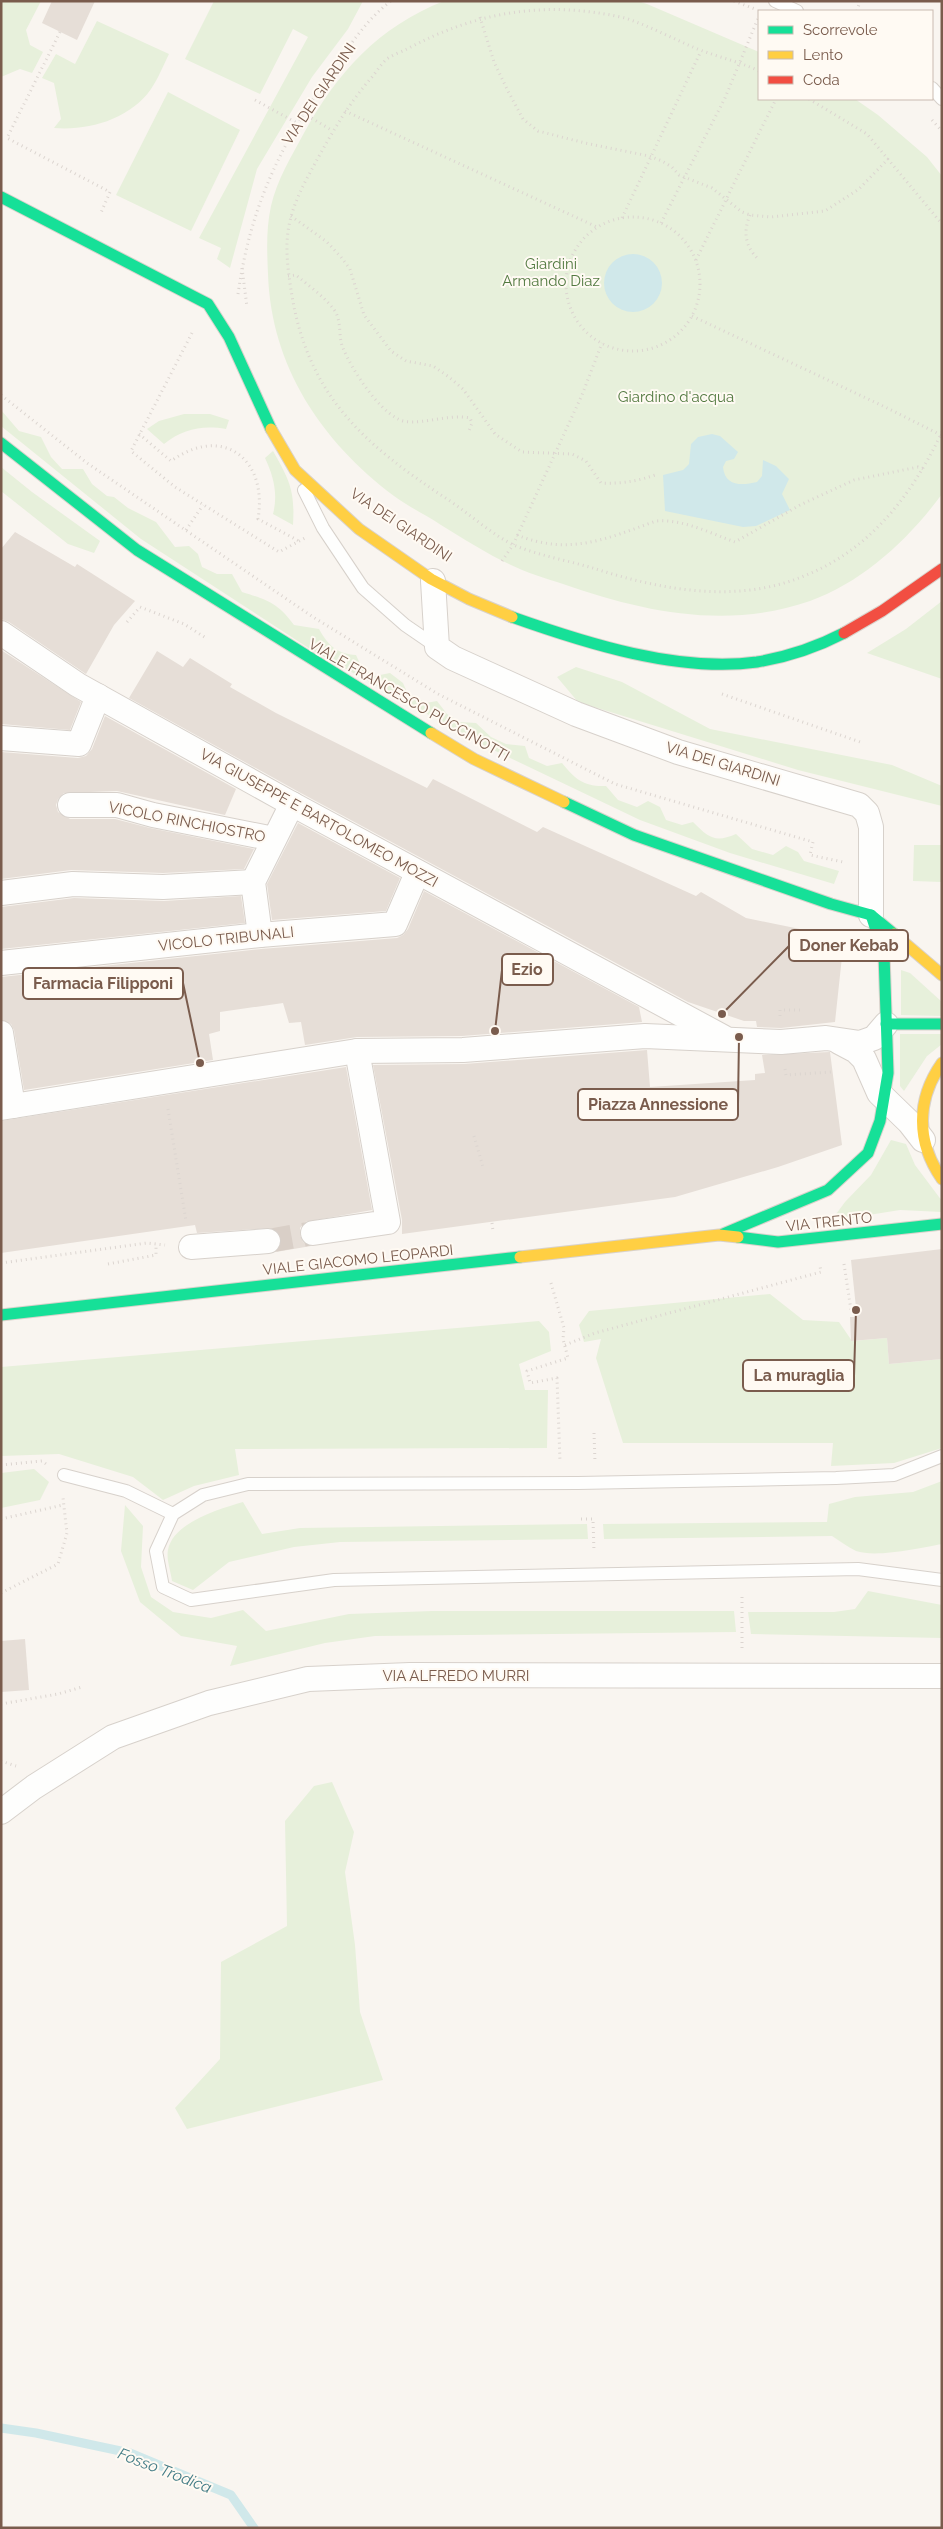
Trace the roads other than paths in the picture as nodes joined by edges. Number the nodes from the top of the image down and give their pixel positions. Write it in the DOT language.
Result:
graph roads {
  1 [pos="775,1"];
  2 [pos="795,10"];
  3 [pos="933,89"];
  4 [pos="942,99"];
  5 [pos="1,197"];
  6 [pos="1,443"];
  7 [pos="294,469"];
  8 [pos="942,569"];
  9 [pos="433,581"];
  10 [pos="1,633"];
  11 [pos="437,647"];
  12 [pos="98,696"];
  13 [pos="1,738"];
  14 [pos="292,804"];
  15 [pos="70,805"];
  16 [pos="274,839"];
  17 [pos="417,873"];
  18 [pos="253,882"];
  19 [pos="1,893"];
  20 [pos="871,915"];
  21 [pos="260,934"];
  22 [pos="1,963"];
  23 [pos="942,975"];
  24 [pos="886,1024"];
  25 [pos="942,1024"];
  26 [pos="1,1033"];
  27 [pos="833,1039"];
  28 [pos="729,1040"];
  29 [pos="357,1051"];
  30 [pos="942,1063"];
  31 [pos="885,1100"];
  32 [pos="9,1102"];
  33 [pos="923,1140"];
  34 [pos="942,1179"];
  35 [pos="942,1224"];
  36 [pos="313,1233"];
  37 [pos="719,1235"];
  38 [pos="268,1241"];
  39 [pos="191,1247"];
  40 [pos="1,1315"];
  41 [pos="942,1456"];
  42 [pos="64,1475"];
  43 [pos="173,1514"];
  44 [pos="941,1579"];
  45 [pos="942,1676"];
  46 [pos="1,1812"];
  1 -- 2 [label="lane"];
  3 -- 4 [label="lane"];
  5 -- 7 [label="main road, VIA DEI GIARDINI"];
  6 -- 20 [label="main road, VIALE FRANCESCO PUCCINOTTI"];
  7 -- 9 [label="main road, VIA DEI GIARDINI"];
  7 -- 11 [label="lane"];
  8 -- 9 [label="main road, VIA DEI GIARDINI"];
  9 -- 11 [label="street, VIA DEI GIARDINI"];
  10 -- 12 [label="street, VIA GIUSEPPE E BARTOLOMEO MOZZI"];
  11 -- 20 [label="street, VIA DEI GIARDINI"];
  12 -- 13 [label="street"];
  12 -- 14 [label="street, VIA GIUSEPPE E BARTOLOMEO MOZZI"];
  14 -- 16 [label="street"];
  14 -- 17 [label="street, VIA GIUSEPPE E BARTOLOMEO MOZZI"];
  15 -- 16 [label="street, VICOLO RINCHIOSTRO"];
  16 -- 18 [label="street"];
  17 -- 21 [label="street, VICOLO TRIBUNALI"];
  17 -- 28 [label="street, VIA GIUSEPPE E BARTOLOMEO MOZZI"];
  18 -- 19 [label="street"];
  18 -- 21 [label="street"];
  20 -- 23 [label="main road"];
  20 -- 24 [label="main road"];
  21 -- 22 [label="street, VICOLO TRIBUNALI"];
  24 -- 25 [label="main road"];
  24 -- 27 [label="street"];
  24 -- 31 [label="main road"];
  26 -- 32 [label="street"];
  27 -- 28 [label="street"];
  27 -- 31 [label="street"];
  28 -- 29 [label="street"];
  29 -- 32 [label="street"];
  29 -- 36 [label="street"];
  30 -- 33 [label="main road"];
  31 -- 33 [label="street"];
  31 -- 37 [label="main road"];
  33 -- 34 [label="main road"];
  35 -- 37 [label="main road, VIA TRENTO"];
  37 -- 40 [label="main road, VIALE GIACOMO LEOPARDI"];
  38 -- 39 [label="street"];
  41 -- 43 [label="lane"];
  42 -- 43 [label="lane"];
  43 -- 44 [label="lane"];
  45 -- 46 [label="street, VIA ALFREDO MURRI"];
}
